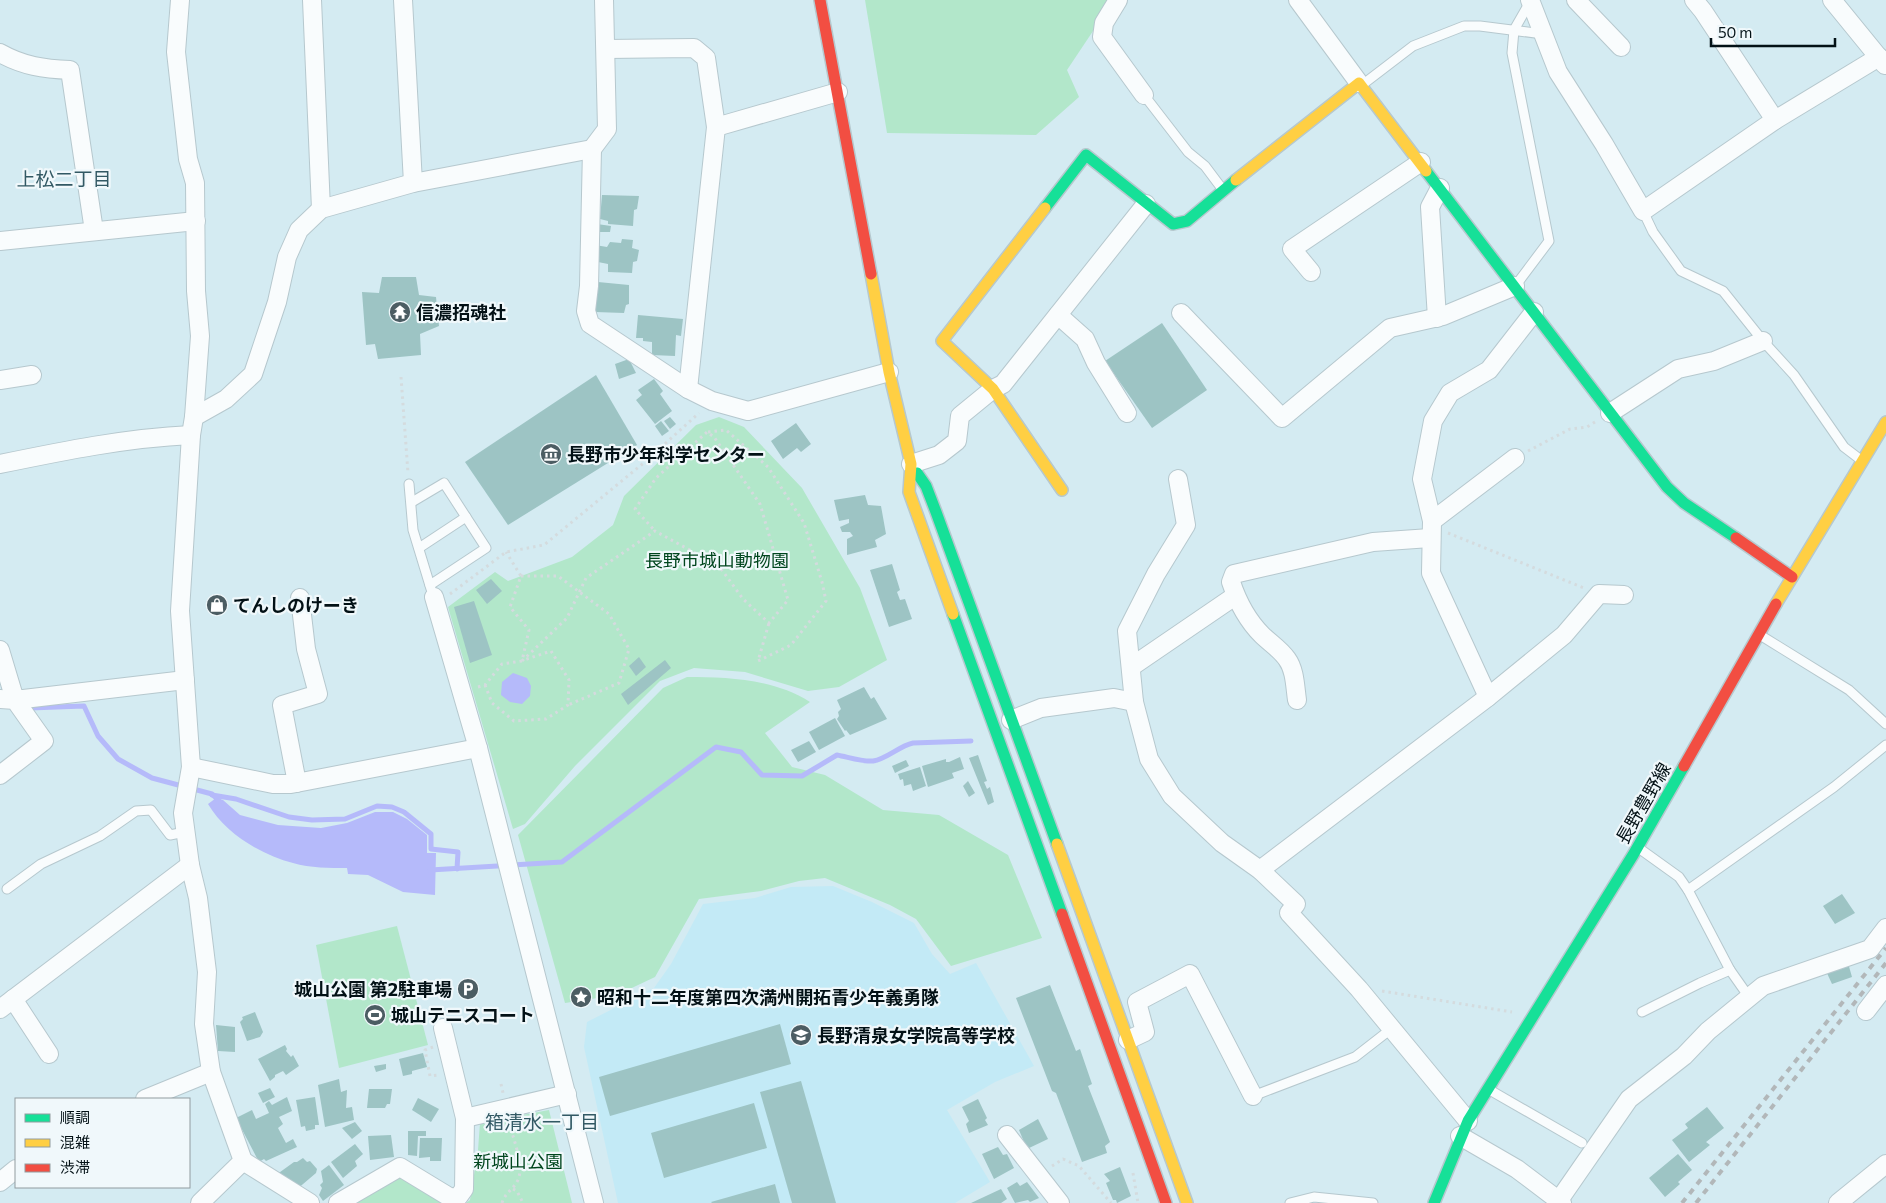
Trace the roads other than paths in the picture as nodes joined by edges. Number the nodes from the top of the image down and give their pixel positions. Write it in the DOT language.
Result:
graph roads {
  1 [pos="180,0"];
  2 [pos="312,0"];
  3 [pos="403,0"];
  4 [pos="604,0"];
  5 [pos="820,0"];
  6 [pos="1118,0"];
  7 [pos="1298,0"];
  8 [pos="1576,0"];
  9 [pos="1694,0"];
  10 [pos="1832,0"];
  11 [pos="1531,1"];
  12 [pos="1514,30"];
  13 [pos="1543,34"];
  14 [pos="1621,47"];
  15 [pos="606,49"];
  16 [pos="0,53"];
  17 [pos="1882,62"];
  18 [pos="1360,84"];
  19 [pos="838,92"];
  20 [pos="1144,95"];
  21 [pos="1775,120"];
  22 [pos="716,127"];
  23 [pos="592,149"];
  24 [pos="1421,162"];
  25 [pos="413,183"];
  26 [pos="1440,188"];
  27 [pos="1224,190"];
  28 [pos="1146,204"];
  29 [pos="321,209"];
  30 [pos="1643,211"];
  31 [pos="196,221"];
  32 [pos="94,231"];
  33 [pos="0,241"];
  34 [pos="1311,272"];
  35 [pos="1515,286"];
  36 [pos="1534,312"];
  37 [pos="1181,313"];
  38 [pos="1058,315"];
  39 [pos="1437,318"];
  40 [pos="1764,341"];
  41 [pos="889,372"];
  42 [pos="32,375"];
  43 [pos="0,380"];
  44 [pos="994,388"];
  45 [pos="688,389"];
  46 [pos="1127,413"];
  47 [pos="1610,413"];
  48 [pos="194,417"];
  49 [pos="1886,422"];
  50 [pos="191,435"];
  51 [pos="1515,458"];
  52 [pos="1862,461"];
  53 [pos="0,464"];
  54 [pos="911,464"];
  55 [pos="1178,479"];
  56 [pos="409,484"];
  57 [pos="1062,490"];
  58 [pos="412,502"];
  59 [pos="466,517"];
  60 [pos="1431,528"];
  61 [pos="419,548"];
  62 [pos="1792,577"];
  63 [pos="433,595"];
  64 [pos="1624,595"];
  65 [pos="1236,596"];
  66 [pos="300,598"];
  67 [pos="1759,635"];
  68 [pos="0,650"];
  69 [pos="1130,667"];
  70 [pos="185,680"];
  71 [pos="1488,697"];
  72 [pos="8,700"];
  73 [pos="1297,700"];
  74 [pos="1134,702"];
  75 [pos="1011,720"];
  76 [pos="1886,724"];
  77 [pos="1886,745"];
  78 [pos="478,748"];
  79 [pos="191,767"];
  80 [pos="0,775"];
  81 [pos="297,783"];
  82 [pos="185,832"];
  83 [pos="1637,848"];
  84 [pos="190,865"];
  85 [pos="1260,870"];
  86 [pos="7,890"];
  87 [pos="1688,890"];
  88 [pos="1886,928"];
  89 [pos="1730,970"];
  90 [pos="1886,985"];
  91 [pos="1749,997"];
  92 [pos="7,1004"];
  93 [pos="1866,1011"];
  94 [pos="1642,1012"];
  95 [pos="443,1028"];
  96 [pos="1392,1029"];
  97 [pos="1128,1040"];
  98 [pos="49,1054"];
  99 [pos="211,1072"];
  100 [pos="1488,1089"];
  101 [pos="567,1094"];
  102 [pos="1253,1096"];
  103 [pos="147,1098"];
  104 [pos="466,1118"];
  105 [pos="1464,1128"];
  106 [pos="1007,1135"];
  107 [pos="1582,1143"];
  108 [pos="243,1162"];
  109 [pos="1886,1164"];
  110 [pos="15,1170"];
  111 [pos="0,1182"];
  112 [pos="449,1200"];
  113 [pos="1559,1202"];
  114 [pos="200,1203"];
  115 [pos="310,1203"];
  116 [pos="338,1203"];
  117 [pos="594,1203"];
  118 [pos="1060,1203"];
  119 [pos="1166,1203"];
  120 [pos="1187,1203"];
  121 [pos="1290,1203"];
  122 [pos="1373,1203"];
  123 [pos="1434,1203"];
  124 [pos="1838,1203"];
  1 -- 31 [label="street"];
  2 -- 29 [label="street"];
  3 -- 25 [label="street"];
  4 -- 15 [label="street"];
  5 -- 19 [label="street"];
  6 -- 20 [label="street"];
  7 -- 18 [label="street"];
  8 -- 14 [label="street"];
  9 -- 21 [label="street"];
  10 -- 17 [label="street"];
  11 -- 12 [label="lane"];
  11 -- 13 [label="street"];
  12 -- 13 [label="lane"];
  12 -- 18 [label="lane"];
  12 -- 35 [label="lane"];
  13 -- 30 [label="street"];
  15 -- 22 [label="street"];
  15 -- 23 [label="street"];
  16 -- 32 [label="street"];
  17 -- 21 [label="street"];
  18 -- 24 [label="street"];
  18 -- 27 [label="street"];
  19 -- 22 [label="street"];
  19 -- 41 [label="street"];
  20 -- 27 [label="lane"];
  21 -- 30 [label="street"];
  22 -- 45 [label="street"];
  23 -- 25 [label="street"];
  23 -- 45 [label="street"];
  24 -- 26 [label="street"];
  24 -- 34 [label="street"];
  25 -- 29 [label="street"];
  26 -- 35 [label="street"];
  26 -- 39 [label="street"];
  27 -- 28 [label="street"];
  28 -- 38 [label="street"];
  28 -- 44 [label="street"];
  29 -- 48 [label="street"];
  30 -- 40 [label="lane"];
  31 -- 32 [label="street"];
  31 -- 48 [label="street"];
  32 -- 33 [label="street"];
  35 -- 36 [label="street"];
  35 -- 39 [label="street"];
  36 -- 47 [label="street"];
  36 -- 60 [label="street"];
  37 -- 39 [label="street"];
  38 -- 44 [label="street"];
  38 -- 46 [label="street"];
  40 -- 47 [label="street"];
  40 -- 52 [label="lane"];
  41 -- 45 [label="street"];
  41 -- 54 [label="street"];
  42 -- 43 [label="street"];
  44 -- 54 [label="street"];
  44 -- 57 [label="street"];
  47 -- 62 [label="street"];
  48 -- 50 [label="street"];
  49 -- 52 [label="street, 長野豊野線"];
  50 -- 53 [label="street"];
  50 -- 70 [label="street"];
  51 -- 60 [label="street"];
  52 -- 62 [label="street, 長野豊野線"];
  54 -- 75 [label="street"];
  54 -- 119 [label="street"];
  55 -- 69 [label="street"];
  56 -- 58 [label="lane"];
  58 -- 59 [label="lane"];
  58 -- 61 [label="lane"];
  59 -- 61 [label="lane"];
  59 -- 63 [label="lane"];
  60 -- 65 [label="street"];
  60 -- 71 [label="street"];
  61 -- 63 [label="lane"];
  62 -- 67 [label="street, 長野豊野線"];
  63 -- 78 [label="street"];
  64 -- 71 [label="street"];
  65 -- 69 [label="street"];
  65 -- 73 [label="street"];
  66 -- 81 [label="street"];
  67 -- 76 [label="lane"];
  67 -- 83 [label="street, 長野豊野線"];
  68 -- 72 [label="street"];
  69 -- 74 [label="street"];
  70 -- 72 [label="street"];
  70 -- 79 [label="street"];
  71 -- 85 [label="street"];
  72 -- 80 [label="street"];
  74 -- 75 [label="street"];
  74 -- 85 [label="street"];
  75 -- 97 [label="street"];
  77 -- 87 [label="lane"];
  78 -- 81 [label="street"];
  78 -- 101 [label="street"];
  79 -- 81 [label="street"];
  79 -- 82 [label="street"];
  82 -- 84 [label="street"];
  82 -- 86 [label="lane"];
  83 -- 87 [label="lane"];
  83 -- 100 [label="street, 長野豊野線"];
  84 -- 92 [label="street"];
  84 -- 99 [label="street"];
  85 -- 96 [label="street"];
  87 -- 89 [label="lane"];
  88 -- 91 [label="street"];
  89 -- 91 [label="lane"];
  89 -- 94 [label="lane"];
  90 -- 93 [label="street"];
  91 -- 113 [label="street"];
  92 -- 98 [label="street"];
  95 -- 104 [label="street"];
  96 -- 102 [label="lane"];
  96 -- 105 [label="street"];
  97 -- 102 [label="street"];
  97 -- 120 [label="street"];
  99 -- 103 [label="street"];
  99 -- 108 [label="street"];
  100 -- 105 [label="street, 長野豊野線"];
  100 -- 107 [label="lane"];
  101 -- 104 [label="street"];
  101 -- 117 [label="street"];
  104 -- 112 [label="street"];
  105 -- 113 [label="street"];
  105 -- 123 [label="street, 長野豊野線"];
  106 -- 118 [label="street"];
  108 -- 114 [label="street"];
  108 -- 115 [label="street"];
  109 -- 124 [label="street"];
  110 -- 111 [label="street"];
  112 -- 116 [label="street"];
  121 -- 122 [label="lane"];
}
